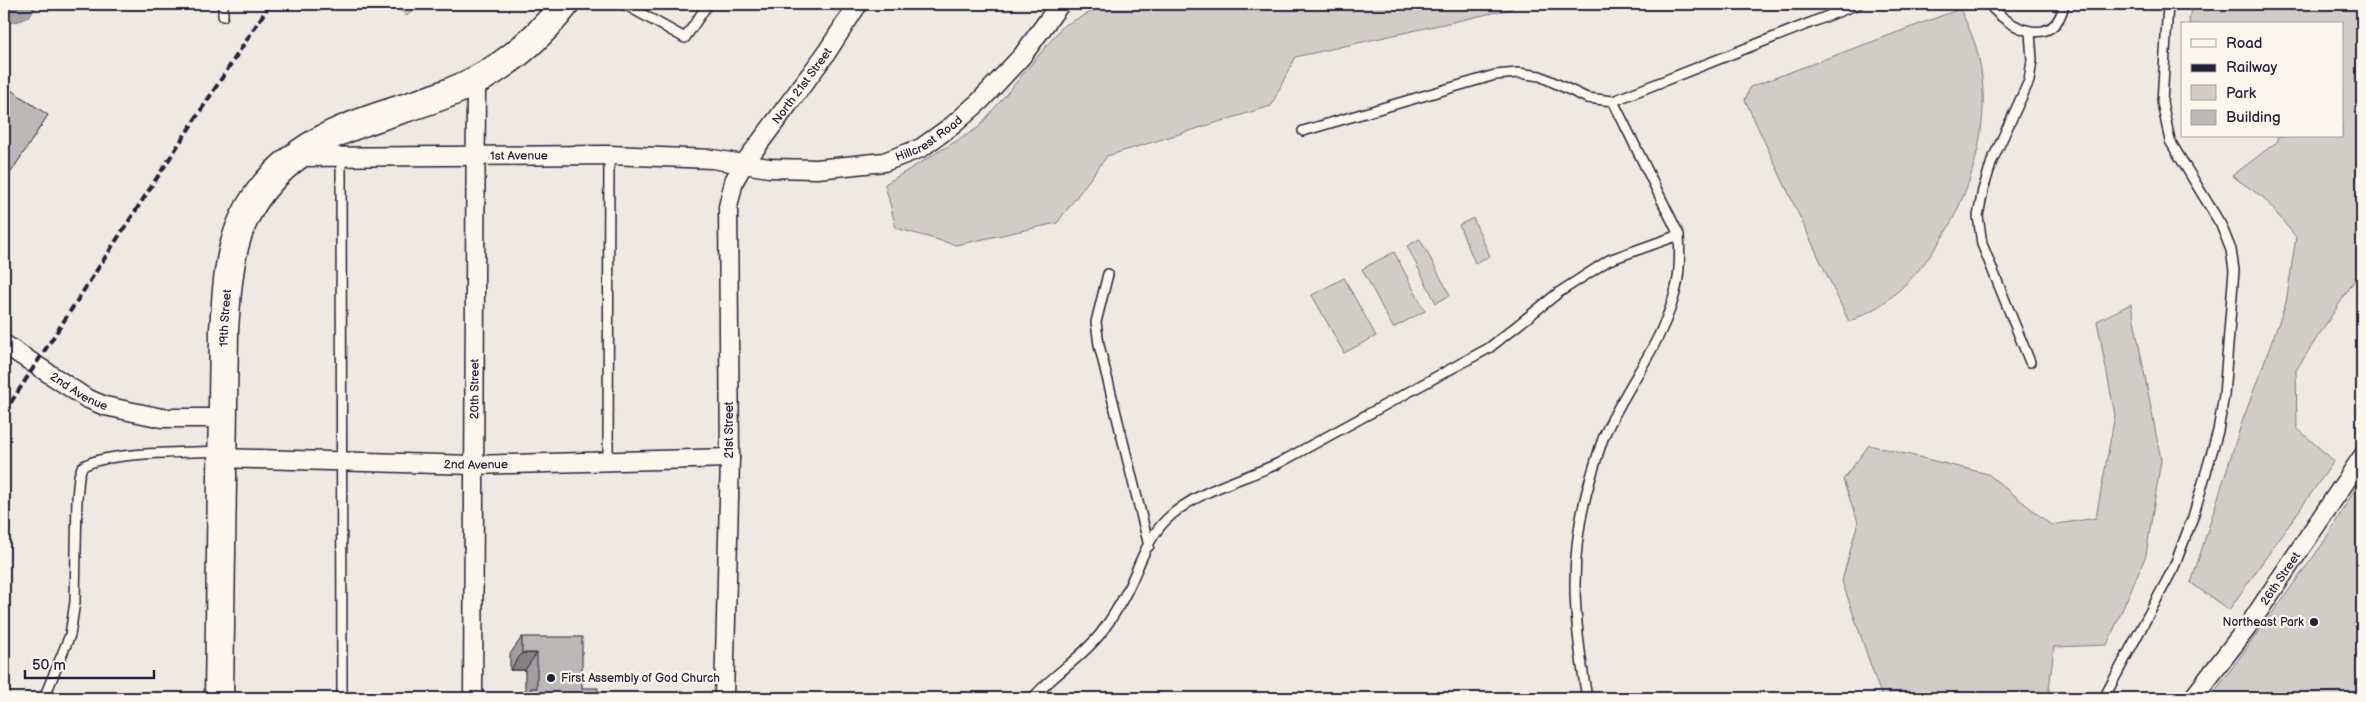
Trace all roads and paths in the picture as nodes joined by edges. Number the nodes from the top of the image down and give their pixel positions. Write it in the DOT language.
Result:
graph roads {
  1 [pos="223,4"];
  2 [pos="565,4"];
  3 [pos="624,4"];
  4 [pos="708,4"];
  5 [pos="858,4"];
  6 [pos="1060,4"];
  7 [pos="1830,4"];
  8 [pos="1858,4"];
  9 [pos="1989,4"];
  10 [pos="2064,4"];
  11 [pos="2168,4"];
  12 [pos="1834,14"];
  13 [pos="223,16"];
  14 [pos="2030,32"];
  15 [pos="476,80"];
  16 [pos="1614,100"];
  17 [pos="1303,130"];
  18 [pos="609,155"];
  19 [pos="295,156"];
  20 [pos="475,156"];
  21 [pos="341,157"];
  22 [pos="743,165"];
  23 [pos="1679,235"];
  24 [pos="1108,274"];
  25 [pos="4,344"];
  26 [pos="2030,362"];
  27 [pos="222,418"];
  28 [pos="221,454"];
  29 [pos="2362,457"];
  30 [pos="730,458"];
  31 [pos="340,461"];
  32 [pos="608,461"];
  33 [pos="474,465"];
  34 [pos="1149,546"];
  35 [pos="44,698"];
  36 [pos="219,698"];
  37 [pos="342,698"];
  38 [pos="473,698"];
  39 [pos="724,698"];
  40 [pos="1032,698"];
  41 [pos="1587,698"];
  42 [pos="2104,698"];
  43 [pos="2193,698"];
  1 -- 13 [label="lane"];
  2 -- 15 [label="main road, 19th Street"];
  3 -- 4 [label="lane"];
  5 -- 22 [label="street, North 21st Street"];
  6 -- 22 [label="street, Hillcrest Road"];
  7 -- 12 [label="lane"];
  8 -- 12 [label="lane"];
  9 -- 14 [label="lane"];
  10 -- 14 [label="lane"];
  11 -- 42 [label="lane"];
  12 -- 16 [label="lane"];
  14 -- 26 [label="lane"];
  15 -- 19 [label="main road, 19th Street"];
  15 -- 20 [label="street, 20th Street"];
  16 -- 17 [label="lane"];
  16 -- 23 [label="lane"];
  18 -- 20 [label="street, 1st Avenue"];
  18 -- 22 [label="street, 1st Avenue"];
  18 -- 32 [label="lane"];
  19 -- 21 [label="street, 1st Avenue"];
  19 -- 27 [label="main road, 19th Street"];
  20 -- 21 [label="street, 1st Avenue"];
  20 -- 33 [label="street, 20th Street"];
  21 -- 31 [label="lane"];
  22 -- 30 [label="street, 21st Street"];
  23 -- 34 [label="lane"];
  23 -- 41 [label="lane"];
  24 -- 34 [label="lane"];
  25 -- 27 [label="street, 2nd Avenue"];
  27 -- 28 [label="main road, 19th Street"];
  28 -- 31 [label="street, 2nd Avenue"];
  28 -- 35 [label="lane"];
  28 -- 36 [label="main road, 19th Street"];
  29 -- 43 [label="street, 26th Street"];
  30 -- 32 [label="street, 2nd Avenue"];
  30 -- 39 [label="street, 21st Street"];
  31 -- 33 [label="street, 2nd Avenue"];
  31 -- 37 [label="lane"];
  32 -- 33 [label="street, 2nd Avenue"];
  33 -- 38 [label="street, 20th Street"];
  34 -- 40 [label="lane"];
}
